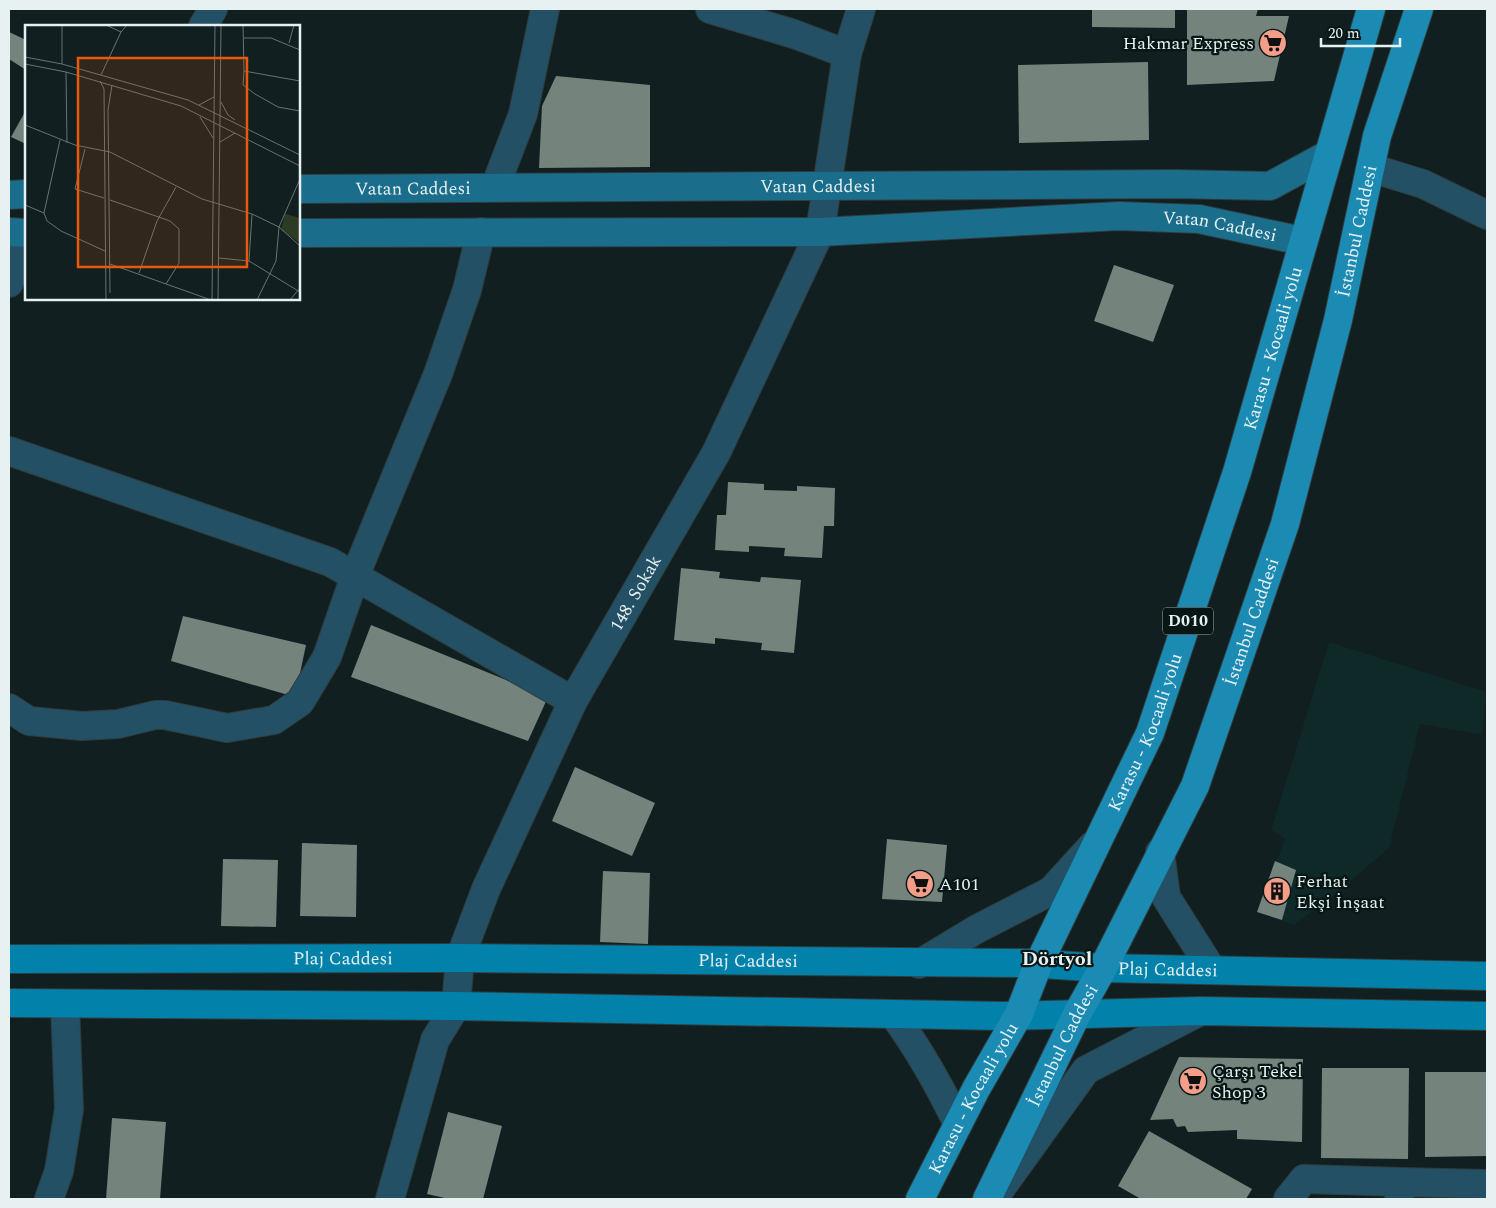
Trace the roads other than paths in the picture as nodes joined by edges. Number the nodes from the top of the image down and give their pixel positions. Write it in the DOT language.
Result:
graph roads {
  1 [pos="213,9"];
  2 [pos="545,9"];
  3 [pos="710,9"];
  4 [pos="861,9"];
  5 [pos="1371,9"];
  6 [pos="1419,9"];
  7 [pos="205,25"];
  8 [pos="847,54"];
  9 [pos="1327,155"];
  10 [pos="1371,168"];
  11 [pos="828,186"];
  12 [pos="495,187"];
  13 [pos="300,190"];
  14 [pos="25,194"];
  15 [pos="9,195"];
  16 [pos="1487,215"];
  17 [pos="9,232"];
  18 [pos="300,232"];
  19 [pos="481,232"];
  20 [pos="820,232"];
  21 [pos="25,233"];
  22 [pos="25,236"];
  23 [pos="1302,241"];
  24 [pos="9,283"];
  25 [pos="9,451"];
  26 [pos="355,576"];
  27 [pos="573,700"];
  28 [pos="9,708"];
  29 [pos="1098,839"];
  30 [pos="1160,852"];
  31 [pos="460,958"];
  32 [pos="9,959"];
  33 [pos="920,964"];
  34 [pos="1038,965"];
  35 [pos="1103,968"];
  36 [pos="1212,970"];
  37 [pos="1487,976"];
  38 [pos="9,1003"];
  39 [pos="65,1004"];
  40 [pos="456,1006"];
  41 [pos="1201,1011"];
  42 [pos="893,1014"];
  43 [pos="1019,1014"];
  44 [pos="1077,1014"];
  45 [pos="1487,1016"];
  46 [pos="958,1124"];
  47 [pos="1487,1184"];
  48 [pos="1400,1191"];
  49 [pos="49,1199"];
  50 [pos="390,1199"];
  51 [pos="920,1199"];
  52 [pos="986,1199"];
  53 [pos="993,1199"];
  54 [pos="1288,1199"];
  1 -- 7 [label="street"];
  2 -- 12 [label="street"];
  3 -- 8 [label="street"];
  4 -- 8 [label="street, 148. Sokak"];
  5 -- 9 [label="highway, Karasu - Kocaali yolu / D010"];
  6 -- 10 [label="highway, İstanbul Caddesi"];
  8 -- 11 [label="street, 148. Sokak"];
  9 -- 11 [label="main road, Vatan Caddesi"];
  9 -- 23 [label="highway, Karasu - Kocaali yolu / D010"];
  10 -- 16 [label="street"];
  10 -- 30 [label="highway, İstanbul Caddesi"];
  11 -- 12 [label="main road, Vatan Caddesi"];
  11 -- 20 [label="street, 148. Sokak"];
  12 -- 13 [label="main road, Vatan Caddesi"];
  14 -- 15 [label="main road"];
  17 -- 21 [label="main road"];
  18 -- 19 [label="main road, Vatan Caddesi"];
  19 -- 20 [label="main road, Vatan Caddesi"];
  19 -- 26 [label="street"];
  20 -- 23 [label="main road, Vatan Caddesi"];
  20 -- 27 [label="street, 148. Sokak"];
  22 -- 24 [label="street"];
  23 -- 29 [label="highway, Karasu - Kocaali yolu / D010"];
  25 -- 26 [label="street"];
  26 -- 27 [label="street"];
  26 -- 28 [label="street"];
  27 -- 31 [label="street, 148. Sokak"];
  29 -- 33 [label="street"];
  29 -- 34 [label="highway, Karasu - Kocaali yolu / D010"];
  30 -- 35 [label="highway, İstanbul Caddesi"];
  30 -- 36 [label="street"];
  31 -- 32 [label="main road, Plaj Caddesi"];
  31 -- 33 [label="main road, Plaj Caddesi"];
  31 -- 40 [label="street, 148. Sokak"];
  33 -- 34 [label="main road, Plaj Caddesi"];
  34 -- 35 [label="main road, Plaj Caddesi"];
  34 -- 43 [label="highway, Karasu - Kocaali yolu / D010"];
  35 -- 36 [label="main road, Plaj Caddesi"];
  35 -- 44 [label="highway, İstanbul Caddesi"];
  36 -- 37 [label="main road, Plaj Caddesi"];
  38 -- 39 [label="main road"];
  39 -- 40 [label="main road"];
  39 -- 49 [label="street"];
  40 -- 42 [label="main road"];
  40 -- 50 [label="street"];
  41 -- 44 [label="main road"];
  41 -- 45 [label="main road"];
  41 -- 53 [label="street"];
  42 -- 43 [label="main road"];
  42 -- 46 [label="street"];
  43 -- 44 [label="main road"];
  43 -- 46 [label="highway, Karasu - Kocaali yolu / D010"];
  44 -- 52 [label="highway, İstanbul Caddesi"];
  46 -- 51 [label="highway, Karasu - Kocaali yolu / D010"];
  47 -- 48 [label="street"];
  48 -- 54 [label="street"];
}
